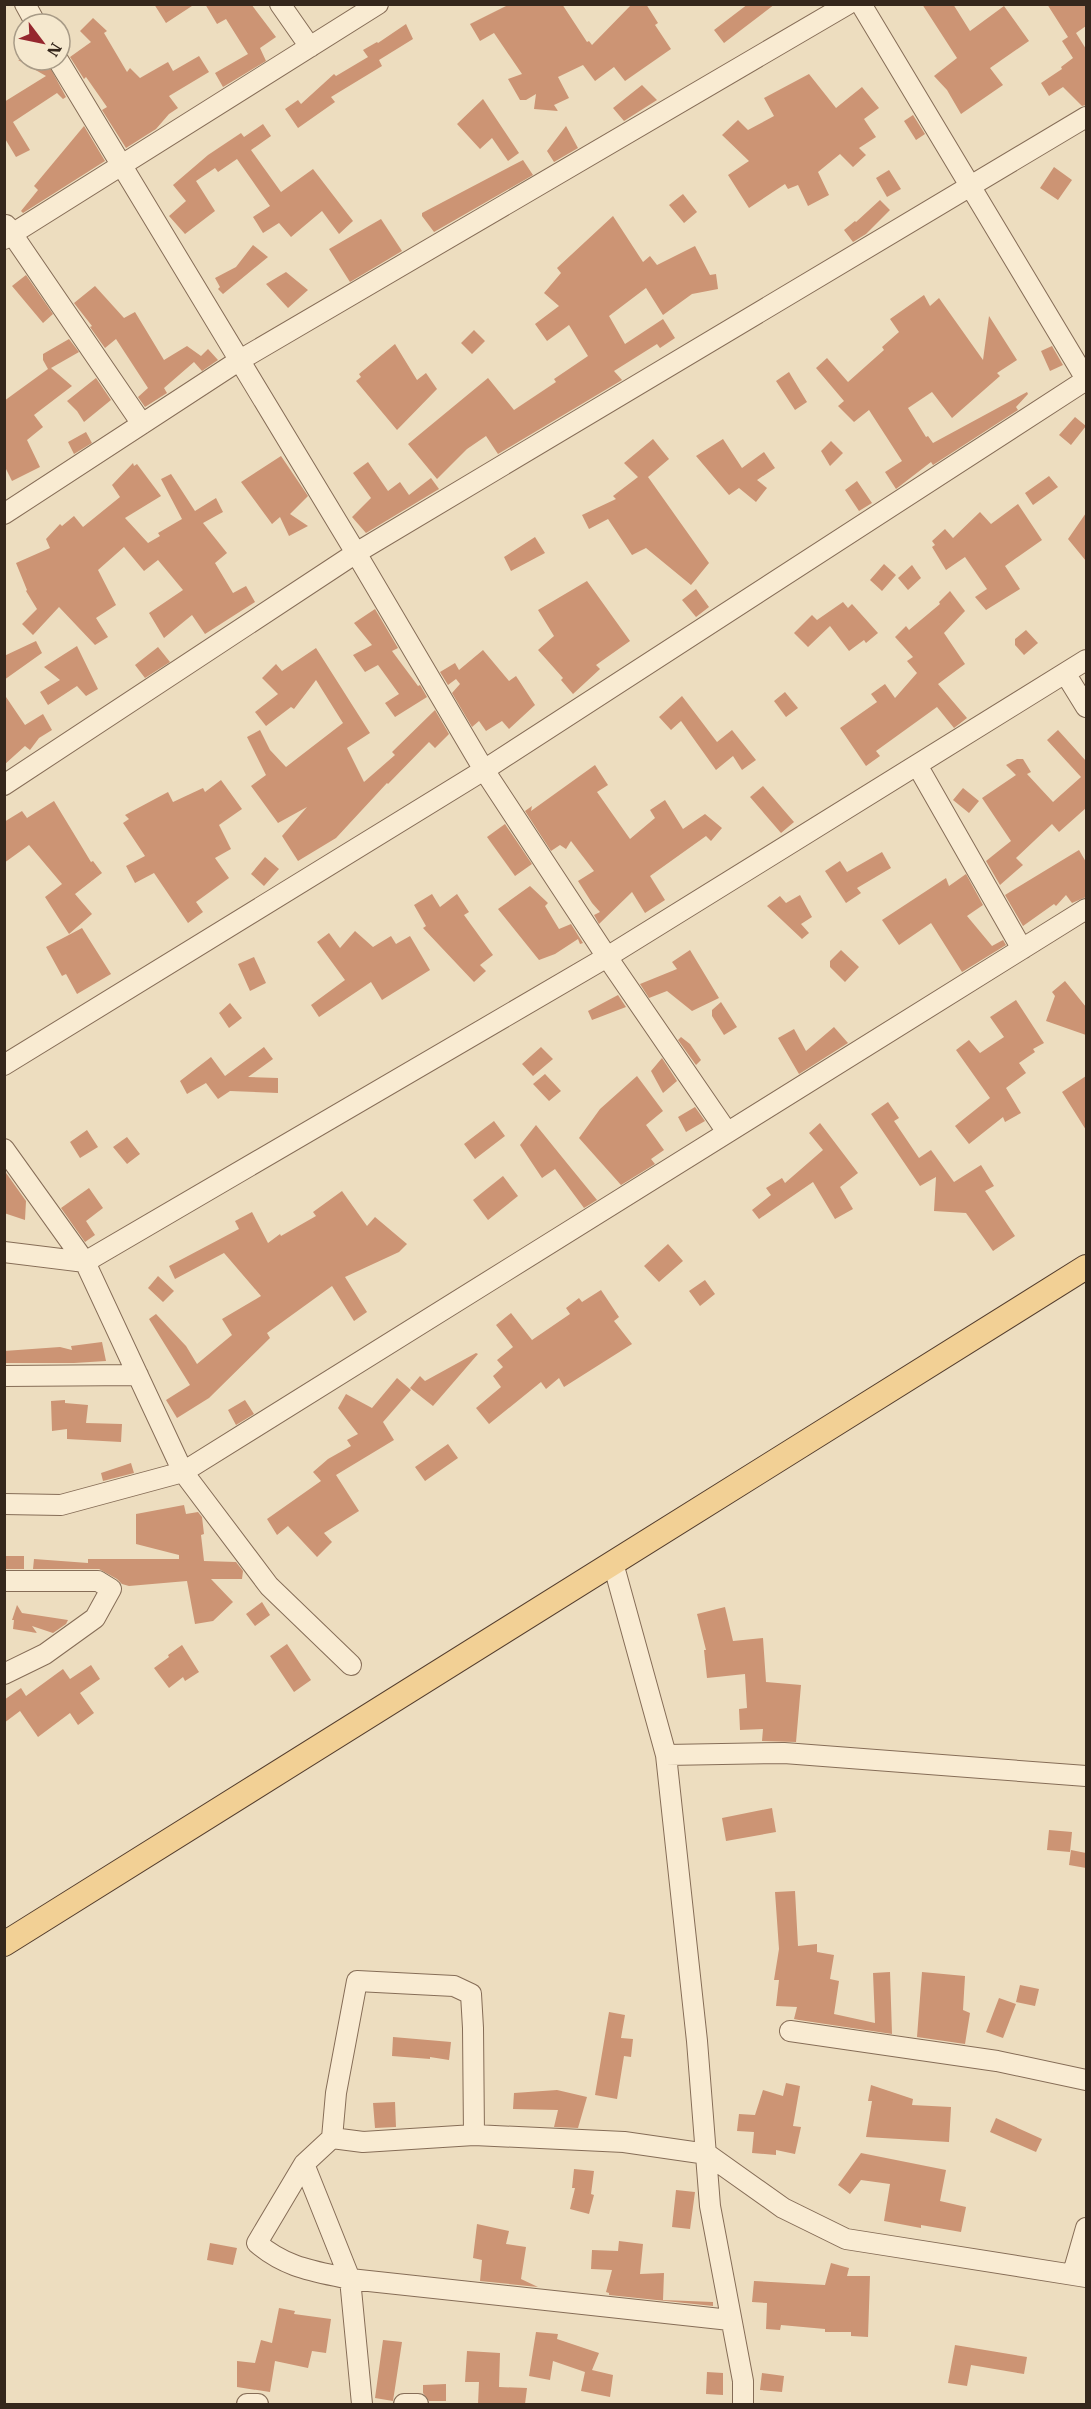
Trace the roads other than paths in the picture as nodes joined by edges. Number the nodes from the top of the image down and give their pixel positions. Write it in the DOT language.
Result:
graph roads {
  1 [pos="280,4"];
  2 [pos="378,4"];
  3 [pos="848,4"];
  4 [pos="861,4"];
  5 [pos="310,47"];
  6 [pos="65,72"];
  7 [pos="1086,117"];
  8 [pos="121,166"];
  9 [pos="971,186"];
  10 [pos="7,232"];
  11 [pos="240,360"];
  12 [pos="1086,380"];
  13 [pos="142,424"];
  14 [pos="4,514"];
  15 [pos="356,553"];
  16 [pos="1086,660"];
  17 [pos="1065,673"];
  18 [pos="1086,707"];
  19 [pos="917,765"];
  20 [pos="484,770"];
  21 [pos="4,784"];
  22 [pos="1086,909"];
  23 [pos="1022,949"];
  24 [pos="607,957"];
  25 [pos="4,1065"];
  26 [pos="727,1132"];
  27 [pos="4,1149"];
  28 [pos="4,1252"];
  29 [pos="85,1262"];
  30 [pos="1086,1267"];
  31 [pos="138,1375"];
  32 [pos="4,1376"];
  33 [pos="183,1473"];
  34 [pos="4,1504"];
  35 [pos="613,1563"];
  36 [pos="4,1581"];
  37 [pos="351,1665"];
  38 [pos="4,1674"];
  39 [pos="666,1755"];
  40 [pos="1086,1776"];
  41 [pos="4,1944"];
  42 [pos="790,2031"];
  43 [pos="1086,2080"];
  44 [pos="474,2135"];
  45 [pos="332,2138"];
  46 [pos="707,2154"];
  47 [pos="304,2164"];
  48 [pos="1086,2228"];
  49 [pos="1080,2275"];
  50 [pos="350,2279"];
  51 [pos="730,2320"];
  52 [pos="362,2404"];
  53 [pos="404,2404"];
  54 [pos="418,2404"];
  55 [pos="743,2404"];
  1 -- 5 [label="street"];
  2 -- 5 [label="street"];
  3 -- 11 [label="street"];
  4 -- 9 [label="street"];
  5 -- 8 [label="street"];
  6 -- 8 [label="street"];
  7 -- 9 [label="street"];
  8 -- 10 [label="street"];
  8 -- 11 [label="street"];
  9 -- 12 [label="street"];
  9 -- 15 [label="street"];
  10 -- 13 [label="street"];
  11 -- 13 [label="street"];
  11 -- 15 [label="street"];
  12 -- 20 [label="street"];
  13 -- 14 [label="street"];
  15 -- 20 [label="street"];
  15 -- 21 [label="street"];
  16 -- 17 [label="street"];
  17 -- 18 [label="street"];
  17 -- 19 [label="street"];
  19 -- 23 [label="street"];
  19 -- 24 [label="street"];
  20 -- 24 [label="street"];
  20 -- 25 [label="street"];
  22 -- 23 [label="street"];
  23 -- 26 [label="street"];
  24 -- 26 [label="street"];
  24 -- 29 [label="street"];
  26 -- 33 [label="street"];
  27 -- 29 [label="street"];
  28 -- 29 [label="street"];
  29 -- 31 [label="street"];
  30 -- 35 [label="main road"];
  31 -- 32 [label="street"];
  31 -- 33 [label="street"];
  33 -- 34 [label="street"];
  33 -- 37 [label="street"];
  35 -- 39 [label="street"];
  35 -- 41 [label="main road"];
  36 -- 38 [label="street"];
  39 -- 40 [label="street"];
  39 -- 46 [label="street"];
  42 -- 43 [label="street"];
  44 -- 45 [label="street"];
  44 -- 45 [label="street"];
  44 -- 46 [label="street"];
  45 -- 47 [label="street"];
  46 -- 49 [label="street"];
  46 -- 51 [label="street"];
  47 -- 50 [label="street"];
  47 -- 50 [label="street"];
  48 -- 49 [label="street"];
  50 -- 51 [label="street"];
  50 -- 52 [label="street"];
  51 -- 55 [label="street"];
  53 -- 54 [label="street"];
}
